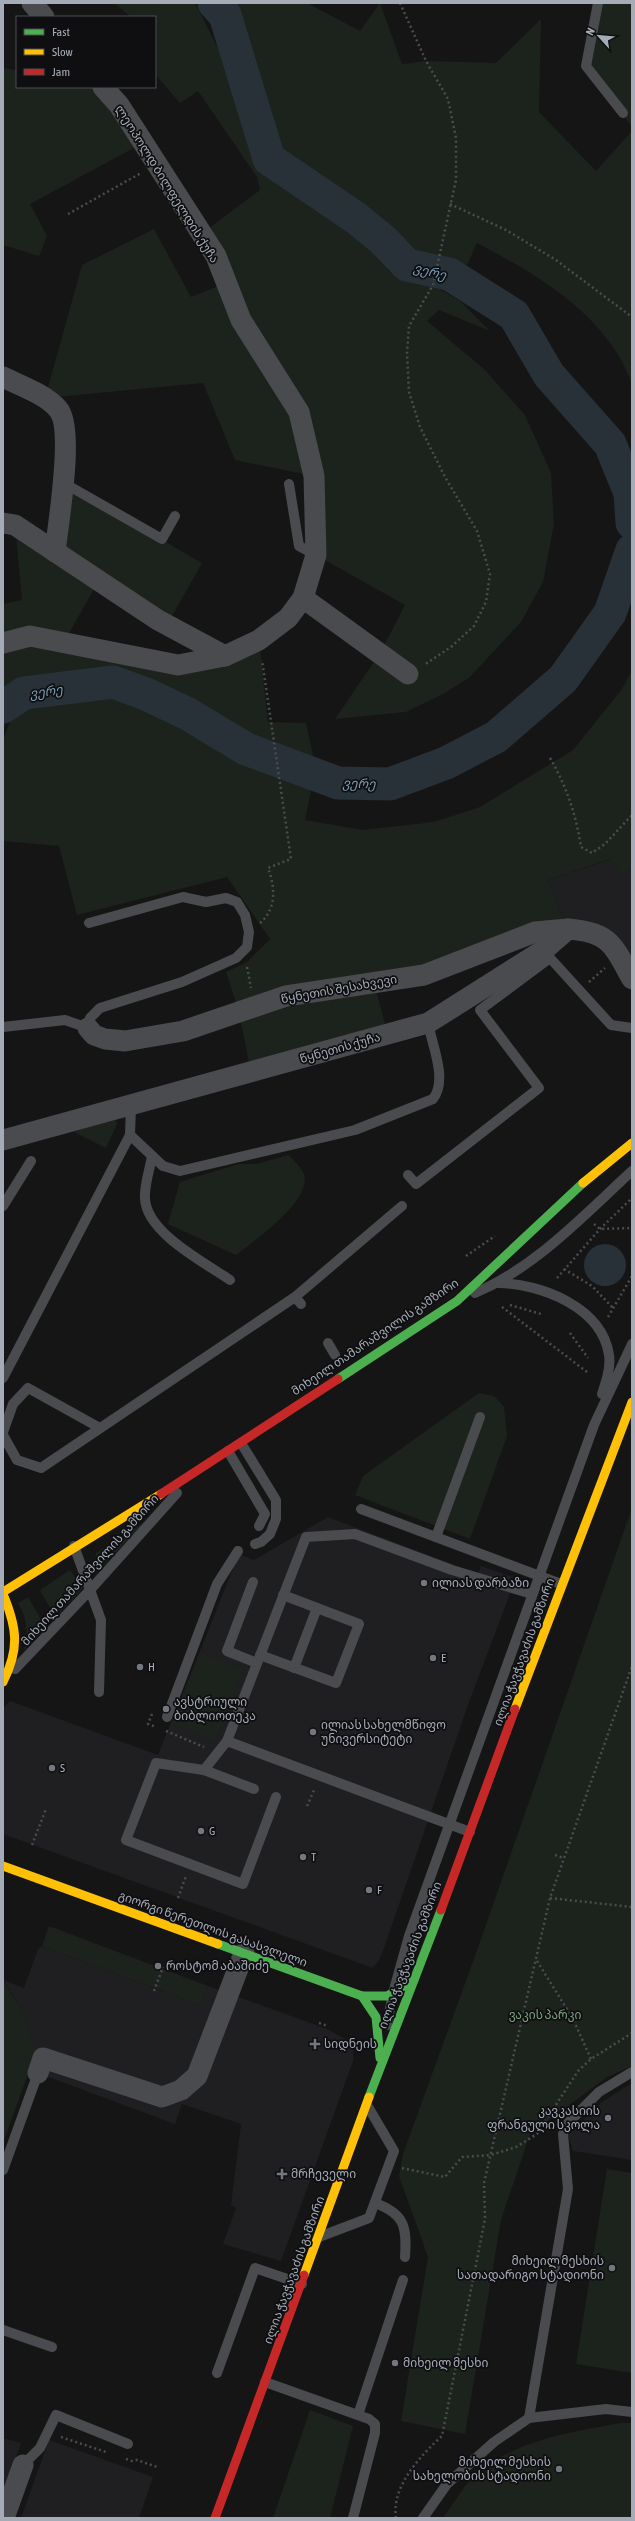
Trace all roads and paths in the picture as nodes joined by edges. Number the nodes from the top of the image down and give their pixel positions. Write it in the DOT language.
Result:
graph roads {
  1 [pos="32,3"];
  2 [pos="400,3"];
  3 [pos="598,3"];
  4 [pos="43,16"];
  5 [pos="104,88"];
  6 [pos="623,113"];
  7 [pos="156,164"];
  8 [pos="450,204"];
  9 [pos="68,214"];
  10 [pos="632,317"];
  11 [pos="3,377"];
  12 [pos="62,482"];
  13 [pos="289,484"];
  14 [pos="175,516"];
  15 [pos="3,523"];
  16 [pos="55,552"];
  17 [pos="316,555"];
  18 [pos="303,598"];
  19 [pos="259,640"];
  20 [pos="3,643"];
  21 [pos="225,656"];
  22 [pos="408,674"];
  23 [pos="550,758"];
  24 [pos="632,815"];
  25 [pos="89,922"];
  26 [pos="568,929"];
  27 [pos="249,932"];
  28 [pos="240,968"];
  29 [pos="597,975"];
  30 [pos="632,979"];
  31 [pos="590,981"];
  32 [pos="253,992"];
  33 [pos="428,1023"];
  34 [pos="3,1027"];
  35 [pos="88,1028"];
  36 [pos="632,1028"];
  37 [pos="131,1106"];
  38 [pos="130,1135"];
  39 [pos="3,1140"];
  40 [pos="632,1143"];
  41 [pos="152,1156"];
  42 [pos="31,1161"];
  43 [pos="632,1171"];
  44 [pos="408,1175"];
  45 [pos="632,1198"];
  46 [pos="3,1206"];
  47 [pos="402,1206"];
  48 [pos="592,1222"];
  49 [pos="632,1228"];
  50 [pos="600,1229"];
  51 [pos="498,1233"];
  52 [pos="466,1256"];
  53 [pos="564,1269"];
  54 [pos="632,1276"];
  55 [pos="557,1278"];
  56 [pos="230,1280"];
  57 [pos="499,1283"];
  58 [pos="457,1301"];
  59 [pos="510,1305"];
  60 [pos="502,1307"];
  61 [pos="613,1308"];
  62 [pos="541,1314"];
  63 [pos="608,1317"];
  64 [pos="570,1333"];
  65 [pos="328,1343"];
  66 [pos="632,1344"];
  67 [pos="335,1355"];
  68 [pos="588,1358"];
  69 [pos="587,1372"];
  70 [pos="3,1378"];
  71 [pos="632,1402"];
  72 [pos="480,1417"];
  73 [pos="594,1425"];
  74 [pos="100,1428"];
  75 [pos="3,1433"];
  76 [pos="241,1443"];
  77 [pos="228,1451"];
  78 [pos="193,1475"];
  79 [pos="361,1509"];
  80 [pos="259,1526"];
  81 [pos="436,1536"];
  82 [pos="255,1544"];
  83 [pos="74,1546"];
  84 [pos="238,1551"];
  85 [pos="539,1575"];
  86 [pos="254,1582"];
  87 [pos="561,1584"];
  88 [pos="91,1589"];
  89 [pos="3,1593"];
  90 [pos="532,1594"];
  91 [pos="283,1595"];
  92 [pos="317,1608"];
  93 [pos="259,1659"];
  94 [pos="632,1666"];
  95 [pos="294,1668"];
  96 [pos="3,1681"];
  97 [pos="98,1692"];
  98 [pos="154,1709"];
  99 [pos="168,1717"];
  100 [pos="227,1741"];
  101 [pos="218,1752"];
  102 [pos="204,1770"];
  103 [pos="320,1777"];
  104 [pos="254,1789"];
  105 [pos="276,1797"];
  106 [pos="307,1806"];
  107 [pos="46,1809"];
  108 [pos="450,1825"];
  109 [pos="470,1832"];
  110 [pos="32,1845"];
  111 [pos="555,1855"];
  112 [pos="563,1858"];
  113 [pos="3,1866"];
  114 [pos="185,1878"];
  115 [pos="178,1898"];
  116 [pos="550,1898"];
  117 [pos="632,1907"];
  118 [pos="244,1953"];
  119 [pos="536,1960"];
  120 [pos="163,1967"];
  121 [pos="414,1980"];
  122 [pos="154,1991"];
  123 [pos="393,1993"];
  124 [pos="362,1996"];
  125 [pos="319,2023"];
  126 [pos="328,2026"];
  127 [pos="632,2033"];
  128 [pos="590,2059"];
  129 [pos="38,2063"];
  130 [pos="380,2066"];
  131 [pos="632,2072"];
  132 [pos="366,2104"];
  133 [pos="491,2155"];
  134 [pos="389,2165"];
  135 [pos="3,2170"];
  136 [pos="375,2203"];
  137 [pos="319,2236"];
  138 [pos="405,2258"];
  139 [pos="403,2280"];
  140 [pos="302,2284"];
  141 [pos="3,2330"];
  142 [pos="52,2348"];
  143 [pos="217,2373"];
  144 [pos="265,2382"];
  145 [pos="632,2412"];
  146 [pos="358,2415"];
  147 [pos="529,2418"];
  148 [pos="47,2432"];
  149 [pos="128,2444"];
  150 [pos="111,2454"];
  151 [pos="118,2456"];
  152 [pos="24,2465"];
  153 [pos="157,2466"];
  154 [pos="4,2518"];
  155 [pos="215,2518"];
  156 [pos="353,2518"];
  157 [pos="396,2518"];
  158 [pos="423,2518"];
  1 -- 4 [label="street"];
  2 -- 8 [label="path"];
  3 -- 6 [label="lane"];
  5 -- 7 [label="street, ლეოპოლდ ბილფელდის ქუჩა"];
  7 -- 9 [label="path"];
  7 -- 17 [label="street, ლეოპოლდ ბილფელდის ქუჩა"];
  8 -- 10 [label="path"];
  8 -- 22 [label="path"];
  11 -- 12 [label="street"];
  12 -- 14 [label="lane"];
  12 -- 16 [label="street"];
  13 -- 17 [label="lane"];
  15 -- 16 [label="street"];
  16 -- 21 [label="street"];
  17 -- 18 [label="street, ლეოპოლდ ბილფელდის ქუჩა"];
  18 -- 19 [label="street, ლეოპოლდ ბილფელდის ქუჩა"];
  18 -- 22 [label="street"];
  19 -- 21 [label="street, ლეოპოლდ ბილფელდის ქუჩა"];
  19 -- 27 [label="path"];
  20 -- 21 [label="street, ლეოპოლდ ბილფელდის ქუჩა"];
  23 -- 24 [label="path"];
  25 -- 27 [label="lane"];
  26 -- 30 [label="street"];
  26 -- 33 [label="street, წყნეთის ქუჩა"];
  26 -- 35 [label="street, წყნეთის შესახვევი"];
  27 -- 35 [label="lane"];
  28 -- 32 [label="path"];
  29 -- 31 [label="path"];
  33 -- 37 [label="street, წყნეთის ქუჩა"];
  33 -- 41 [label="lane"];
  34 -- 35 [label="lane"];
  36 -- 44 [label="lane"];
  37 -- 38 [label="lane"];
  37 -- 39 [label="street, წყნეთის ქუჩა"];
  38 -- 41 [label="lane"];
  38 -- 70 [label="lane"];
  40 -- 58 [label="main road, მიხეილ თამარაშვილის გამზირი"];
  41 -- 56 [label="lane"];
  42 -- 46 [label="lane"];
  43 -- 57 [label="lane"];
  45 -- 50 [label="path"];
  47 -- 74 [label="lane"];
  48 -- 50 [label="path"];
  49 -- 50 [label="path"];
  50 -- 53 [label="path"];
  51 -- 52 [label="path"];
  53 -- 55 [label="path"];
  53 -- 61 [label="path"];
  54 -- 61 [label="path"];
  57 -- 58 [label="lane"];
  57 -- 73 [label="lane"];
  58 -- 76 [label="main road, მიხეილ თამარაშვილის გამზირი"];
  59 -- 62 [label="path"];
  60 -- 69 [label="path"];
  61 -- 63 [label="path"];
  64 -- 68 [label="path"];
  65 -- 67 [label="lane"];
  66 -- 73 [label="lane"];
  71 -- 87 [label="main road, ილია ჭავჭავაძის გამზირი"];
  72 -- 81 [label="lane"];
  73 -- 85 [label="lane"];
  74 -- 75 [label="lane"];
  74 -- 75 [label="lane"];
  76 -- 77 [label="main road, მიხეილ თამარაშვილის გამზირი"];
  76 -- 82 [label="lane"];
  77 -- 78 [label="main road, მიხეილ თამარაშვილის გამზირი"];
  77 -- 80 [label="lane"];
  78 -- 83 [label="main road, მიხეილ თამარაშვილის გამზირი"];
  78 -- 88 [label="lane, მიხეილ თამარაშვილის გამზირი"];
  79 -- 81 [label="lane"];
  81 -- 85 [label="lane"];
  83 -- 88 [label="lane"];
  83 -- 89 [label="main road, მიხეილ თამარაშვილის გამზირი"];
  84 -- 99 [label="lane"];
  85 -- 87 [label="lane"];
  85 -- 90 [label="lane"];
  86 -- 93 [label="lane"];
  87 -- 109 [label="main road, ილია ჭავჭავაძის გამზირი"];
  88 -- 96 [label="lane, მიხეილ თამარაშვილის გამზირი"];
  88 -- 97 [label="lane"];
  89 -- 96 [label="main road"];
  90 -- 91 [label="lane"];
  90 -- 108 [label="lane"];
  91 -- 92 [label="lane"];
  91 -- 93 [label="lane"];
  92 -- 95 [label="lane"];
  92 -- 95 [label="lane"];
  93 -- 95 [label="lane"];
  93 -- 100 [label="lane"];
  94 -- 112 [label="path"];
  98 -- 101 [label="path"];
  100 -- 101 [label="lane"];
  100 -- 103 [label="lane"];
  101 -- 102 [label="lane"];
  102 -- 104 [label="lane"];
  102 -- 105 [label="lane"];
  103 -- 106 [label="path"];
  103 -- 108 [label="lane"];
  107 -- 110 [label="path"];
  108 -- 109 [label="lane"];
  108 -- 123 [label="lane"];
  109 -- 121 [label="main road, ილია ჭავჭავაძის გამზირი"];
  111 -- 112 [label="path"];
  112 -- 116 [label="path"];
  113 -- 118 [label="main road, გიორგი წერეთლის გასასვლელი"];
  114 -- 115 [label="path"];
  116 -- 117 [label="path"];
  116 -- 119 [label="path"];
  118 -- 124 [label="main road, გიორგი წერეთლის გასასვლელი"];
  118 -- 129 [label="street"];
  119 -- 128 [label="path"];
  119 -- 133 [label="path"];
  120 -- 122 [label="path"];
  121 -- 123 [label="main road, გიორგი წერეთლის გასასვლელი"];
  121 -- 130 [label="main road, ილია ჭავჭავაძის გამზირი"];
  123 -- 124 [label="main road, გიორგი წერეთლის გასასვლელი"];
  123 -- 130 [label="lane"];
  124 -- 130 [label="main road"];
  125 -- 126 [label="path"];
  127 -- 128 [label="path"];
  128 -- 133 [label="path"];
  129 -- 135 [label="lane"];
  130 -- 132 [label="main road, ილია ჭავჭავაძის გამზირი"];
  131 -- 147 [label="lane"];
  132 -- 134 [label="lane"];
  132 -- 137 [label="main road, ილია ჭავჭავაძის გამზირი"];
  133 -- 134 [label="path"];
  133 -- 157 [label="path"];
  134 -- 136 [label="lane"];
  136 -- 137 [label="lane"];
  136 -- 138 [label="lane"];
  137 -- 140 [label="main road, ილია ჭავჭავაძის გამზირი"];
  139 -- 146 [label="lane"];
  140 -- 143 [label="lane"];
  140 -- 144 [label="main road, ილია ჭავჭავაძის გამზირი"];
  141 -- 142 [label="lane"];
  144 -- 146 [label="lane"];
  144 -- 155 [label="main road, ილია ჭავჭავაძის გამზირი"];
  145 -- 147 [label="lane"];
  146 -- 156 [label="lane"];
  147 -- 158 [label="lane"];
  148 -- 149 [label="lane"];
  148 -- 150 [label="path"];
  148 -- 152 [label="lane"];
  151 -- 153 [label="path"];
  152 -- 154 [label="street"];
}
